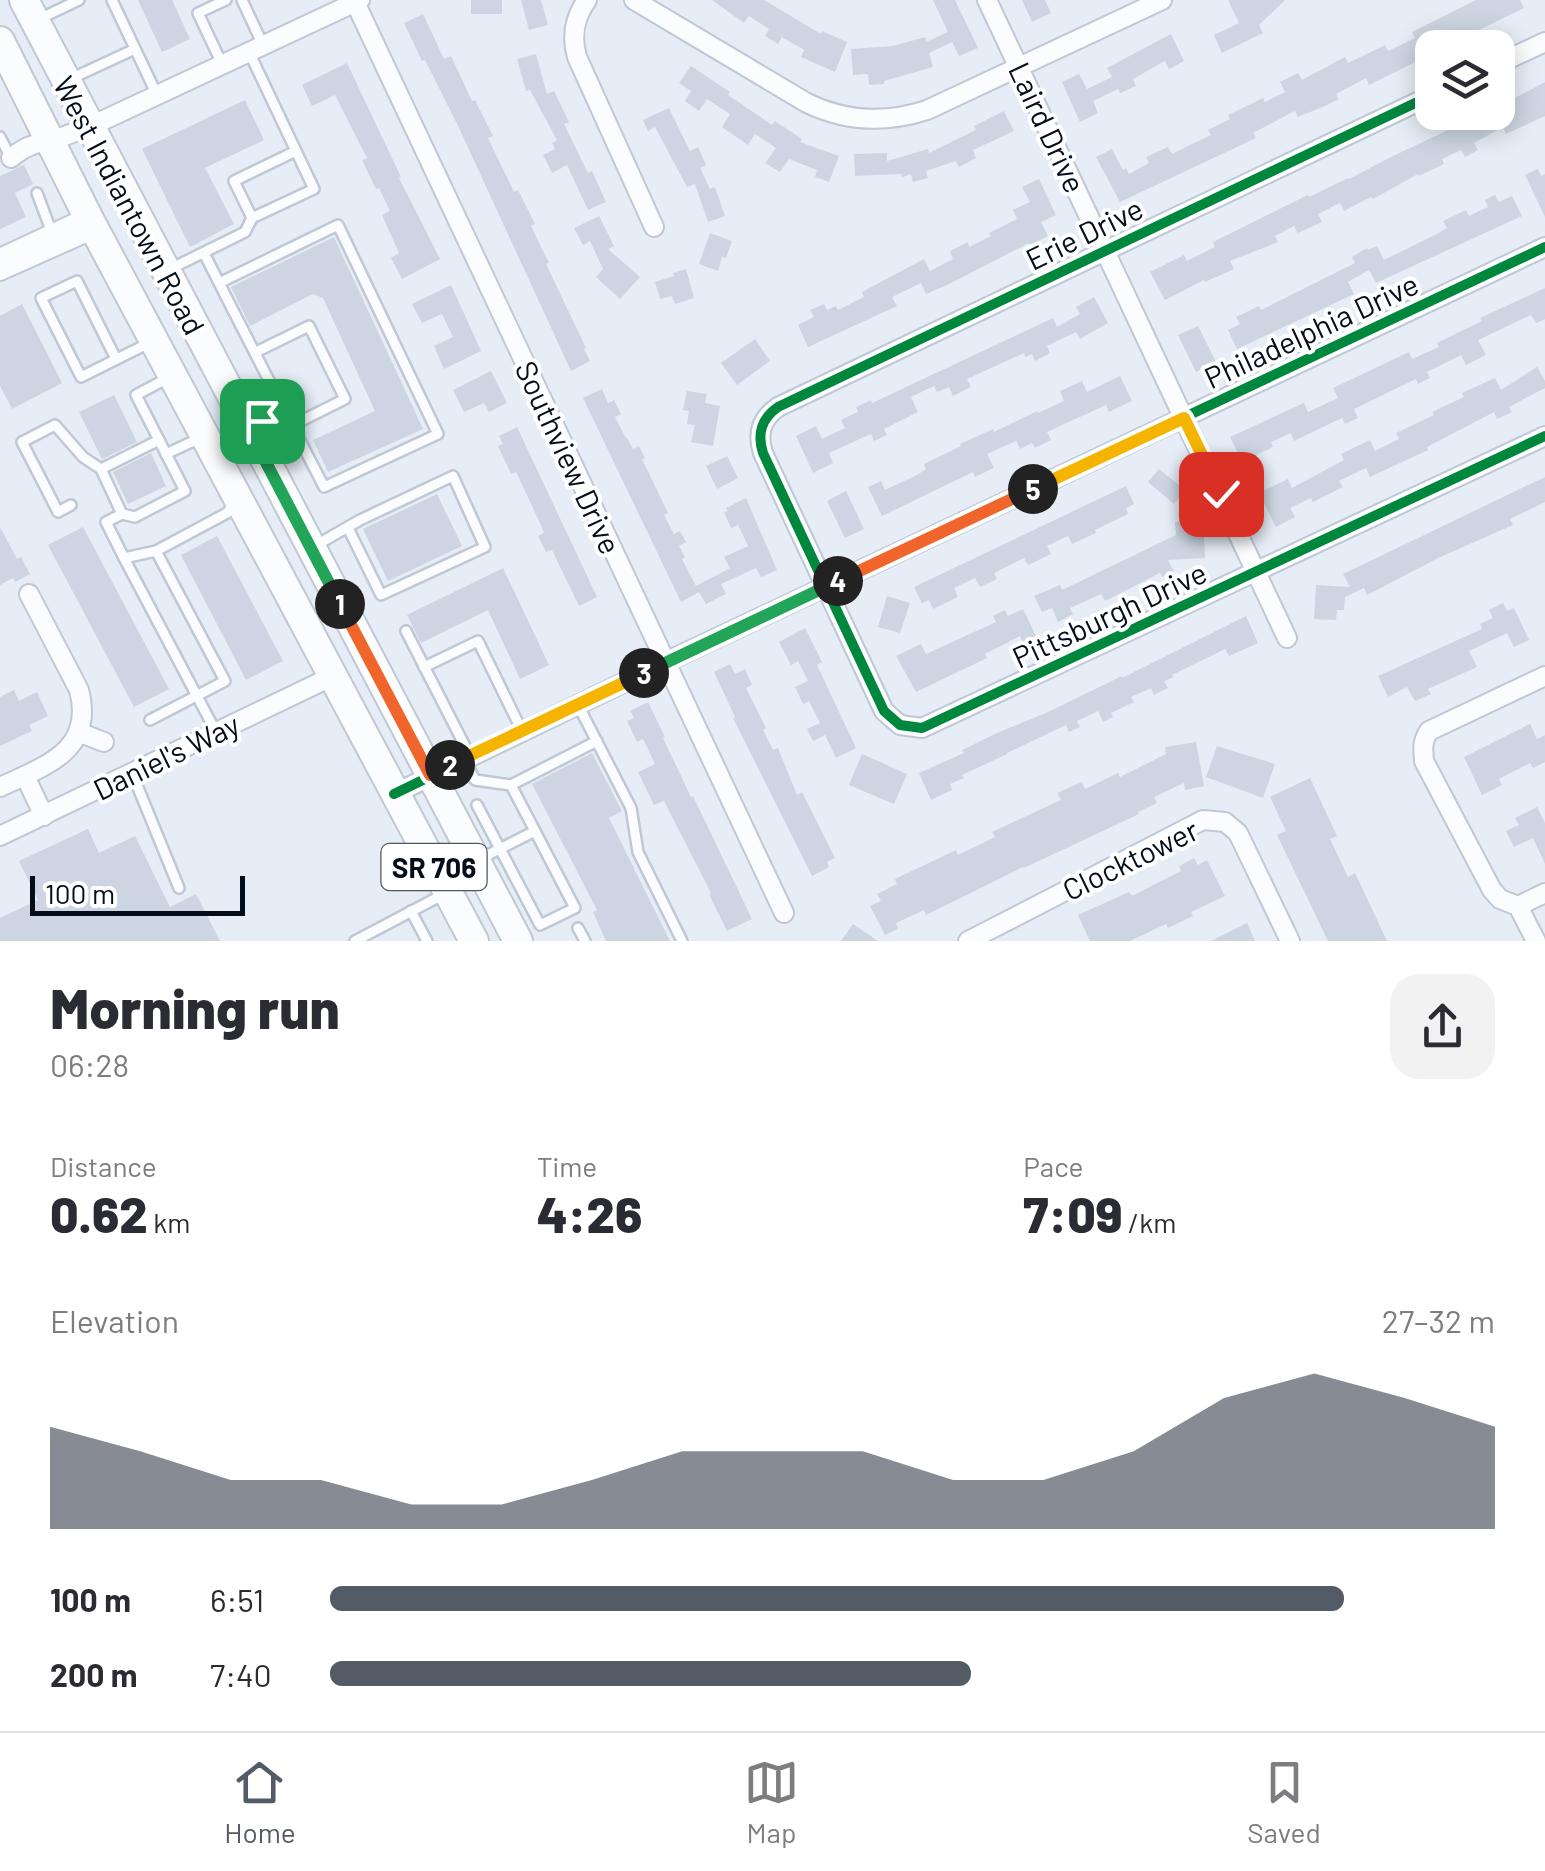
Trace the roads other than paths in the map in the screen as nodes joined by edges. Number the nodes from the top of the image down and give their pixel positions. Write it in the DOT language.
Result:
graph roads {
  1 [pos="79,0"];
  2 [pos="112,0"];
  3 [pos="226,0"];
  4 [pos="242,0"];
  5 [pos="587,0"];
  6 [pos="634,0"];
  7 [pos="988,0"];
  8 [pos="1162,0"];
  9 [pos="356,1"];
  10 [pos="29,10"];
  11 [pos="0,41"];
  12 [pos="1545,42"];
  13 [pos="135,48"];
  14 [pos="256,48"];
  15 [pos="1515,56"];
  16 [pos="222,64"];
  17 [pos="1019,67"];
  18 [pos="65,81"];
  19 [pos="157,95"];
  20 [pos="1415,103"];
  21 [pos="89,127"];
  22 [pos="0,137"];
  23 [pos="49,141"];
  24 [pos="296,150"];
  25 [pos="6,161"];
  26 [pos="37,193"];
  27 [pos="252,218"];
  28 [pos="91,223"];
  29 [pos="654,227"];
  30 [pos="53,234"];
  31 [pos="1545,247"];
  32 [pos="1106,252"];
  33 [pos="204,253"];
  34 [pos="0,258"];
  35 [pos="0,272"];
  36 [pos="165,272"];
  37 [pos="219,284"];
  38 [pos="154,340"];
  39 [pos="256,352"];
  40 [pos="116,359"];
  41 [pos="173,376"];
  42 [pos="276,391"];
  43 [pos="285,409"];
  44 [pos="1184,418"];
  45 [pos="243,420"];
  46 [pos="293,425"];
  47 [pos="205,436"];
  48 [pos="1545,436"];
  49 [pos="159,440"];
  50 [pos="166,454"];
  51 [pos="101,468"];
  52 [pos="238,500"];
  53 [pos="71,505"];
  54 [pos="122,514"];
  55 [pos="348,528"];
  56 [pos="310,548"];
  57 [pos="156,551"];
  58 [pos="124,558"];
  59 [pos="1257,572"];
  60 [pos="826,587"];
  61 [pos="29,594"];
  62 [pos="406,632"];
  63 [pos="1288,638"];
  64 [pos="666,662"];
  65 [pos="424,667"];
  66 [pos="332,676"];
  67 [pos="1545,676"];
  68 [pos="197,696"];
  69 [pos="578,704"];
  70 [pos="150,720"];
  71 [pos="522,731"];
  72 [pos="78,732"];
  73 [pos="216,732"];
  74 [pos="597,740"];
  75 [pos="104,742"];
  76 [pos="467,757"];
  77 [pos="132,773"];
  78 [pos="430,775"];
  79 [pos="25,776"];
  80 [pos="511,785"];
  81 [pos="0,788"];
  82 [pos="394,794"];
  83 [pos="477,805"];
  84 [pos="44,816"];
  85 [pos="535,831"];
  86 [pos="0,836"];
  87 [pos="488,855"];
  88 [pos="179,888"];
  89 [pos="447,892"];
  90 [pos="1545,893"];
  91 [pos="1518,906"];
  92 [pos="411,911"];
  93 [pos="784,913"];
  94 [pos="578,928"];
  95 [pos="355,941"];
  96 [pos="428,941"];
  97 [pos="474,941"];
  98 [pos="518,941"];
  99 [pos="585,941"];
  100 [pos="682,941"];
  101 [pos="968,941"];
  102 [pos="1290,941"];
  103 [pos="1536,941"];
  1 -- 10 [label="lane"];
  2 -- 13 [label="lane"];
  3 -- 16 [label="lane"];
  4 -- 14 [label="lane"];
  5 -- 29 [label="street"];
  6 -- 17 [label="street"];
  7 -- 17 [label="street, Laird Drive"];
  8 -- 17 [label="street"];
  9 -- 14 [label="street"];
  9 -- 64 [label="street, Southview Drive"];
  10 -- 18 [label="main road, West Indiantown Road / SR 706"];
  11 -- 23 [label="main road, West Indiantown Road / SR 706"];
  12 -- 15 [label="street"];
  13 -- 18 [label="lane"];
  13 -- 19 [label="lane"];
  14 -- 16 [label="street"];
  14 -- 24 [label="lane"];
  16 -- 19 [label="street"];
  17 -- 32 [label="street, Laird Drive"];
  18 -- 21 [label="main road, West Indiantown Road / SR 706"];
  19 -- 21 [label="street"];
  20 -- 32 [label="street, Erie Drive"];
  21 -- 23 [label="street"];
  21 -- 36 [label="main road, West Indiantown Road / SR 706"];
  22 -- 25 [label="lane"];
  23 -- 25 [label="street"];
  23 -- 28 [label="main road, West Indiantown Road / SR 706"];
  24 -- 27 [label="lane"];
  24 -- 27 [label="lane"];
  26 -- 30 [label="lane"];
  27 -- 33 [label="lane"];
  28 -- 30 [label="street"];
  28 -- 35 [label="street"];
  28 -- 38 [label="main road, West Indiantown Road / SR 706"];
  30 -- 34 [label="street"];
  31 -- 44 [label="street, Philadelphia Drive"];
  32 -- 44 [label="street, Laird Drive"];
  32 -- 60 [label="street, Erie Drive"];
  33 -- 36 [label="lane"];
  33 -- 37 [label="lane"];
  36 -- 45 [label="main road, West Indiantown Road / SR 706"];
  37 -- 39 [label="lane"];
  37 -- 46 [label="lane"];
  38 -- 40 [label="lane"];
  38 -- 41 [label="main road, West Indiantown Road / SR 706"];
  39 -- 42 [label="lane"];
  39 -- 46 [label="lane"];
  40 -- 40 [label="lane"];
  41 -- 47 [label="main road, West Indiantown Road / SR 706"];
  41 -- 49 [label="lane"];
  42 -- 43 [label="lane"];
  42 -- 45 [label="lane"];
  43 -- 45 [label="lane"];
  43 -- 46 [label="lane"];
  44 -- 59 [label="street, Laird Drive"];
  44 -- 60 [label="street, Philadelphia Drive"];
  45 -- 56 [label="main road, West Indiantown Road / SR 706"];
  47 -- 50 [label="lane"];
  47 -- 52 [label="main road, West Indiantown Road / SR 706"];
  48 -- 59 [label="street, Pittsburgh Drive"];
  49 -- 50 [label="lane"];
  49 -- 51 [label="lane"];
  50 -- 54 [label="lane"];
  51 -- 53 [label="lane"];
  51 -- 54 [label="lane"];
  52 -- 57 [label="lane"];
  52 -- 66 [label="main road, West Indiantown Road / SR 706"];
  54 -- 58 [label="lane"];
  55 -- 55 [label="lane"];
  55 -- 56 [label="lane"];
  56 -- 78 [label="main road, West Indiantown Road / SR 706"];
  57 -- 58 [label="lane"];
  57 -- 68 [label="lane"];
  58 -- 68 [label="lane"];
  59 -- 60 [label="street, Pittsburgh Drive"];
  59 -- 63 [label="street, Laird Drive"];
  60 -- 64 [label="street, Philadelphia Drive"];
  61 -- 72 [label="street"];
  62 -- 65 [label="lane"];
  64 -- 69 [label="street, Philadelphia Drive"];
  64 -- 93 [label="street, Southview Drive"];
  65 -- 71 [label="lane"];
  65 -- 76 [label="lane"];
  66 -- 73 [label="street, Daniel's Way"];
  66 -- 82 [label="main road, West Indiantown Road / SR 706"];
  67 -- 91 [label="street"];
  68 -- 70 [label="lane"];
  68 -- 73 [label="lane"];
  69 -- 71 [label="street, Philadelphia Drive"];
  69 -- 74 [label="lane"];
  71 -- 76 [label="street, Philadelphia Drive"];
  72 -- 75 [label="street"];
  72 -- 79 [label="street"];
  73 -- 77 [label="street, Daniel's Way"];
  74 -- 80 [label="lane"];
  74 -- 100 [label="lane"];
  76 -- 78 [label="street, Philadelphia Drive"];
  76 -- 80 [label="lane"];
  77 -- 84 [label="street, Daniel's Way"];
  77 -- 88 [label="lane"];
  78 -- 82 [label="street, Philadelphia Drive"];
  78 -- 87 [label="main road, West Indiantown Road / SR 706"];
  79 -- 81 [label="street"];
  79 -- 84 [label="street"];
  80 -- 85 [label="lane"];
  82 -- 89 [label="main road, West Indiantown Road / SR 706"];
  83 -- 87 [label="lane"];
  84 -- 86 [label="street, Daniel's Way"];
  85 -- 87 [label="lane"];
  85 -- 87 [label="lane"];
  87 -- 98 [label="main road, West Indiantown Road / SR 706"];
  89 -- 92 [label="lane"];
  89 -- 97 [label="main road, West Indiantown Road / SR 706"];
  90 -- 91 [label="street"];
  91 -- 103 [label="street"];
  92 -- 95 [label="lane"];
  92 -- 96 [label="lane"];
  94 -- 99 [label="lane"];
  101 -- 102 [label="street, Clocktower"];
}
